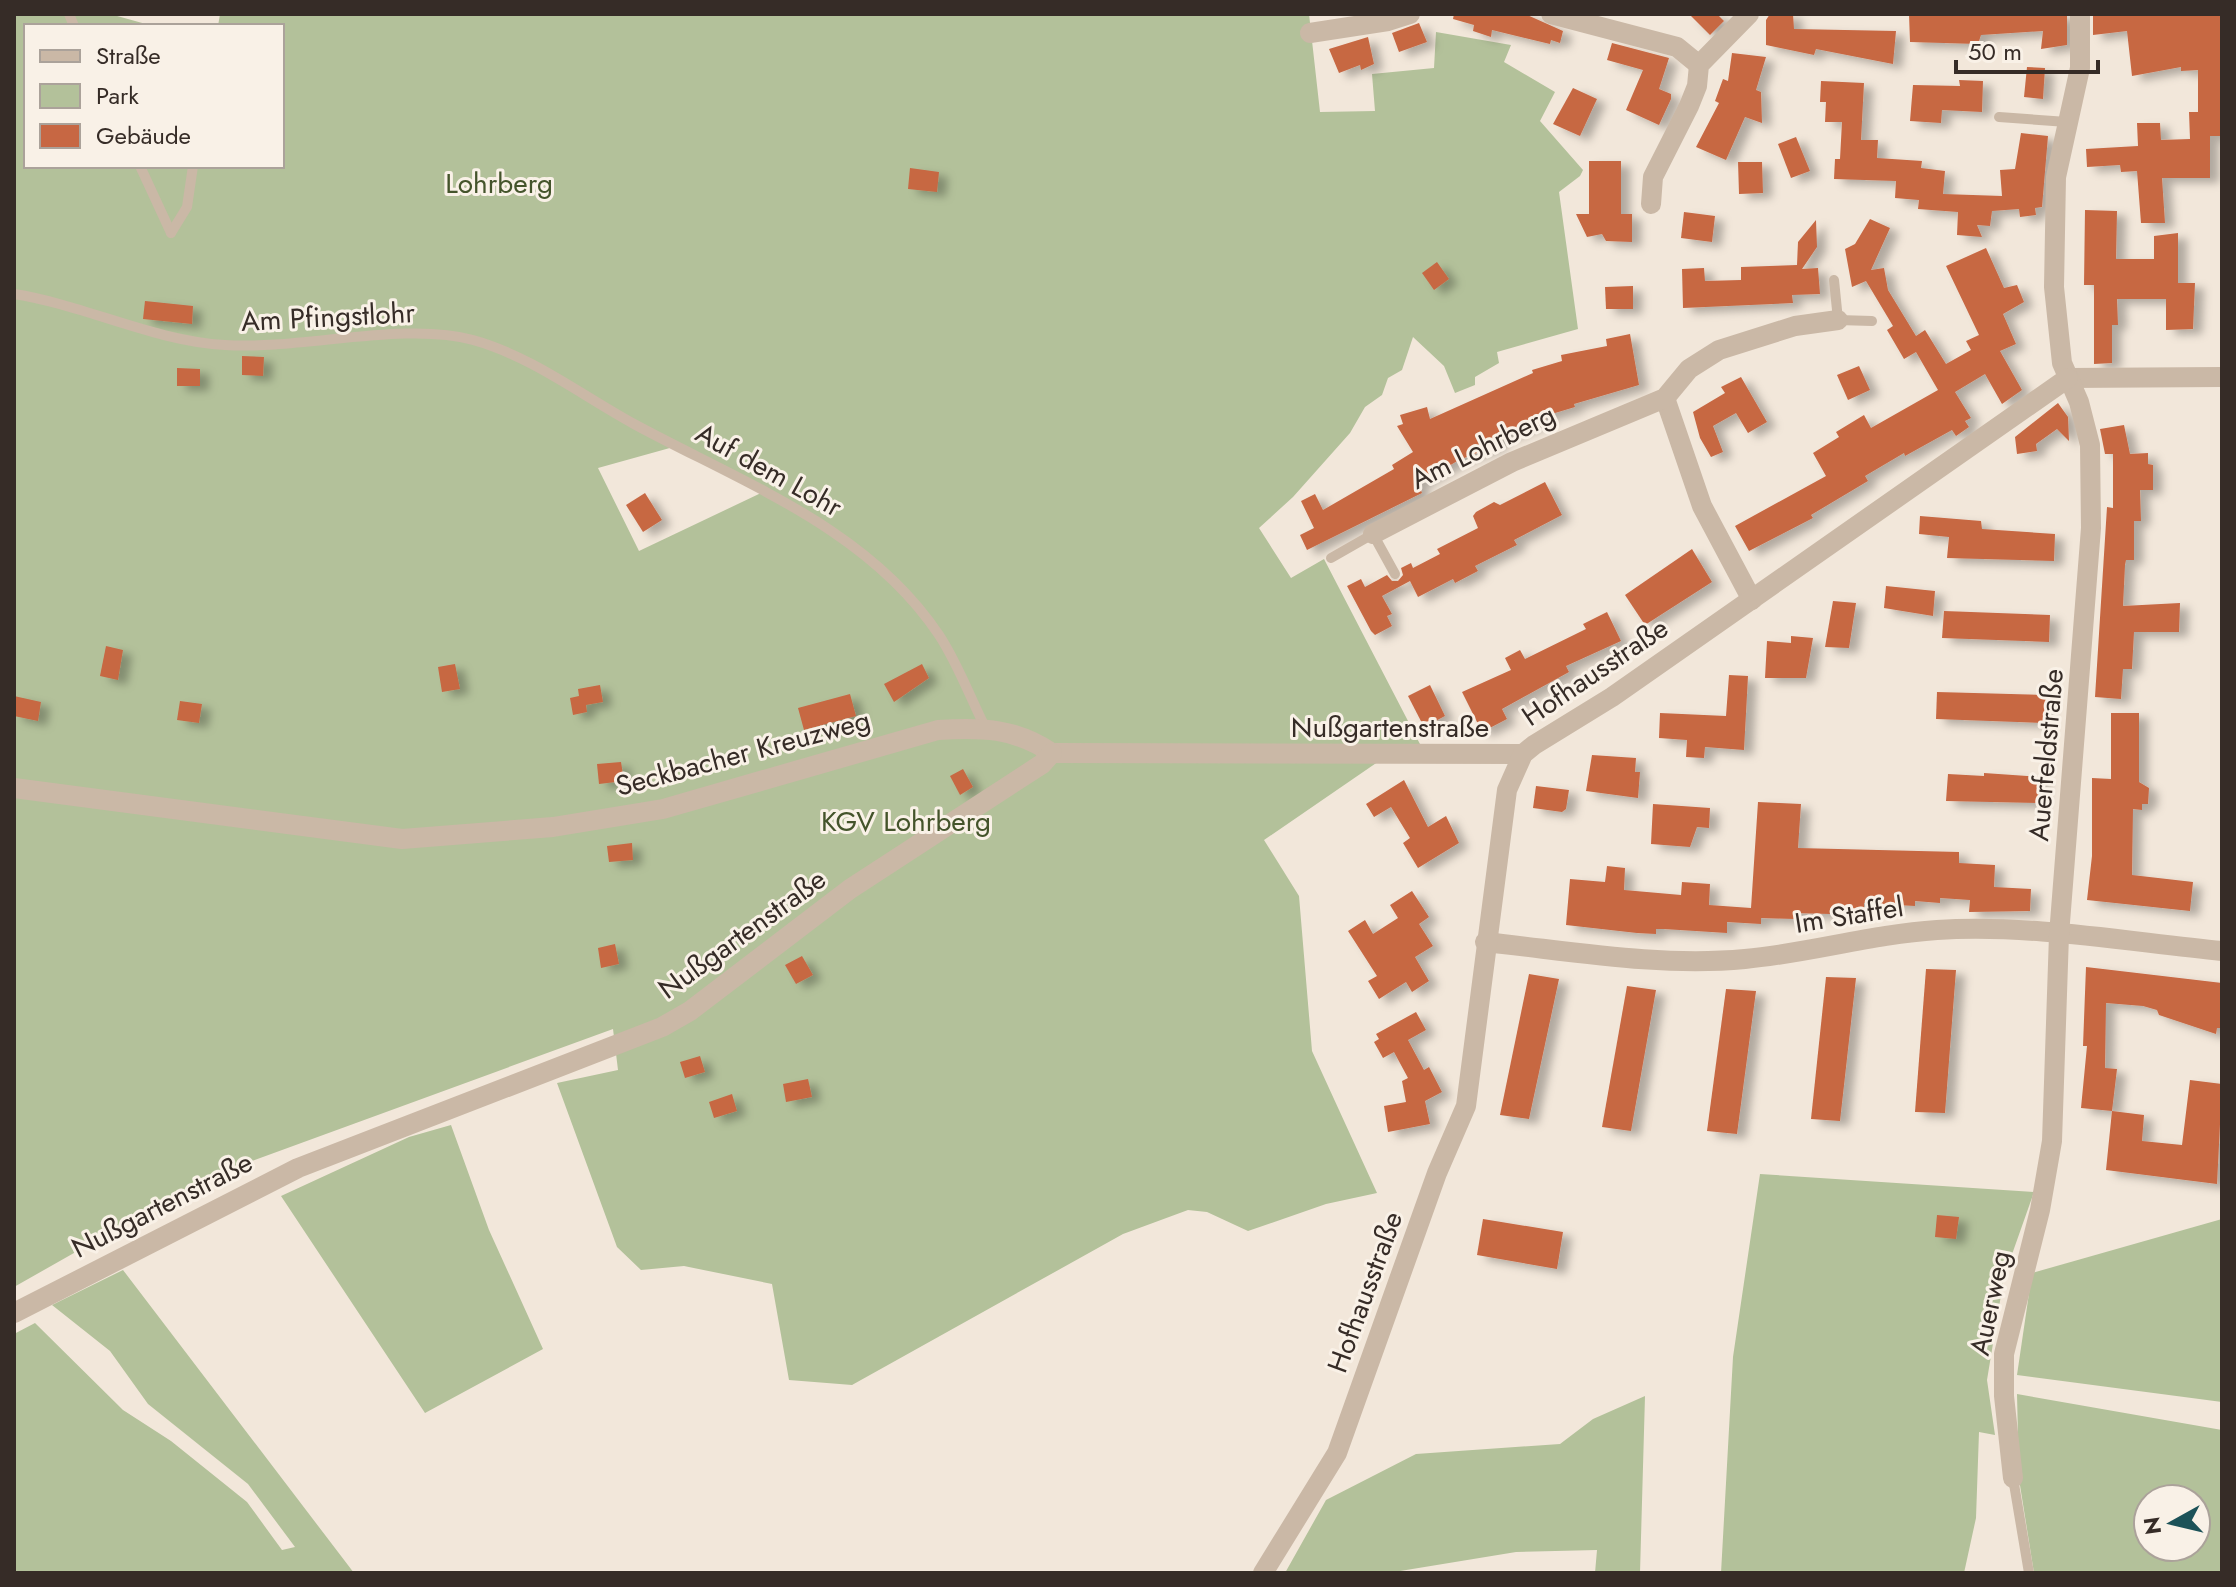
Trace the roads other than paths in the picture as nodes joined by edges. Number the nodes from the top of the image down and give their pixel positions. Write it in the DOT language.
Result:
graph roads {
  1 [pos="1410,14"];
  2 [pos="1551,14"];
  3 [pos="1749,14"];
  4 [pos="2080,14"];
  5 [pos="1310,33"];
  6 [pos="1699,65"];
  7 [pos="1999,117"];
  8 [pos="2067,122"];
  9 [pos="141,168"];
  10 [pos="193,168"];
  11 [pos="1651,204"];
  12 [pos="1834,280"];
  13 [pos="14,294"];
  14 [pos="1838,320"];
  15 [pos="1872,321"];
  16 [pos="2222,377"];
  17 [pos="2068,378"];
  18 [pos="1665,398"];
  19 [pos="630,422"];
  20 [pos="1373,534"];
  21 [pos="1331,558"];
  22 [pos="1395,574"];
  23 [pos="1752,600"];
  24 [pos="985,727"];
  25 [pos="1052,753"];
  26 [pos="1523,754"];
  27 [pos="14,788"];
  28 [pos="2059,935"];
  29 [pos="1485,942"];
  30 [pos="2222,951"];
  31 [pos="2052,1141"];
  32 [pos="14,1313"];
  33 [pos="2013,1478"];
  34 [pos="1263,1573"];
  35 [pos="2029,1573"];
  1 -- 5 [label="street"];
  2 -- 6 [label="street"];
  3 -- 6 [label="street"];
  4 -- 8 [label="street"];
  6 -- 11 [label="street"];
  7 -- 8 [label="lane"];
  8 -- 17 [label="street"];
  9 -- 10 [label="lane"];
  12 -- 14 [label="lane"];
  13 -- 19 [label="lane, Am Pfingstlohr"];
  14 -- 15 [label="lane"];
  14 -- 18 [label="street, Am Lohrberg"];
  16 -- 17 [label="street"];
  17 -- 23 [label="street, Hofhausstraße"];
  17 -- 28 [label="street, Auerfeldstraße"];
  18 -- 20 [label="street, Am Lohrberg"];
  18 -- 23 [label="street"];
  19 -- 24 [label="lane, Auf dem Lohr"];
  20 -- 21 [label="lane, Am Lohrberg"];
  20 -- 22 [label="lane"];
  23 -- 26 [label="street, Hofhausstraße"];
  24 -- 25 [label="street, Seckbacher Kreuzweg"];
  24 -- 27 [label="street, Seckbacher Kreuzweg"];
  25 -- 26 [label="street, Nußgartenstraße"];
  25 -- 32 [label="street, Nußgartenstraße"];
  26 -- 29 [label="street, Hofhausstraße"];
  28 -- 29 [label="street, Im Staffel"];
  28 -- 30 [label="street, Im Staffel"];
  28 -- 31 [label="street, Auerfeldstraße"];
  29 -- 34 [label="street, Hofhausstraße"];
  31 -- 33 [label="street, Auerweg"];
  33 -- 35 [label="lane, Auerweg"];
}
